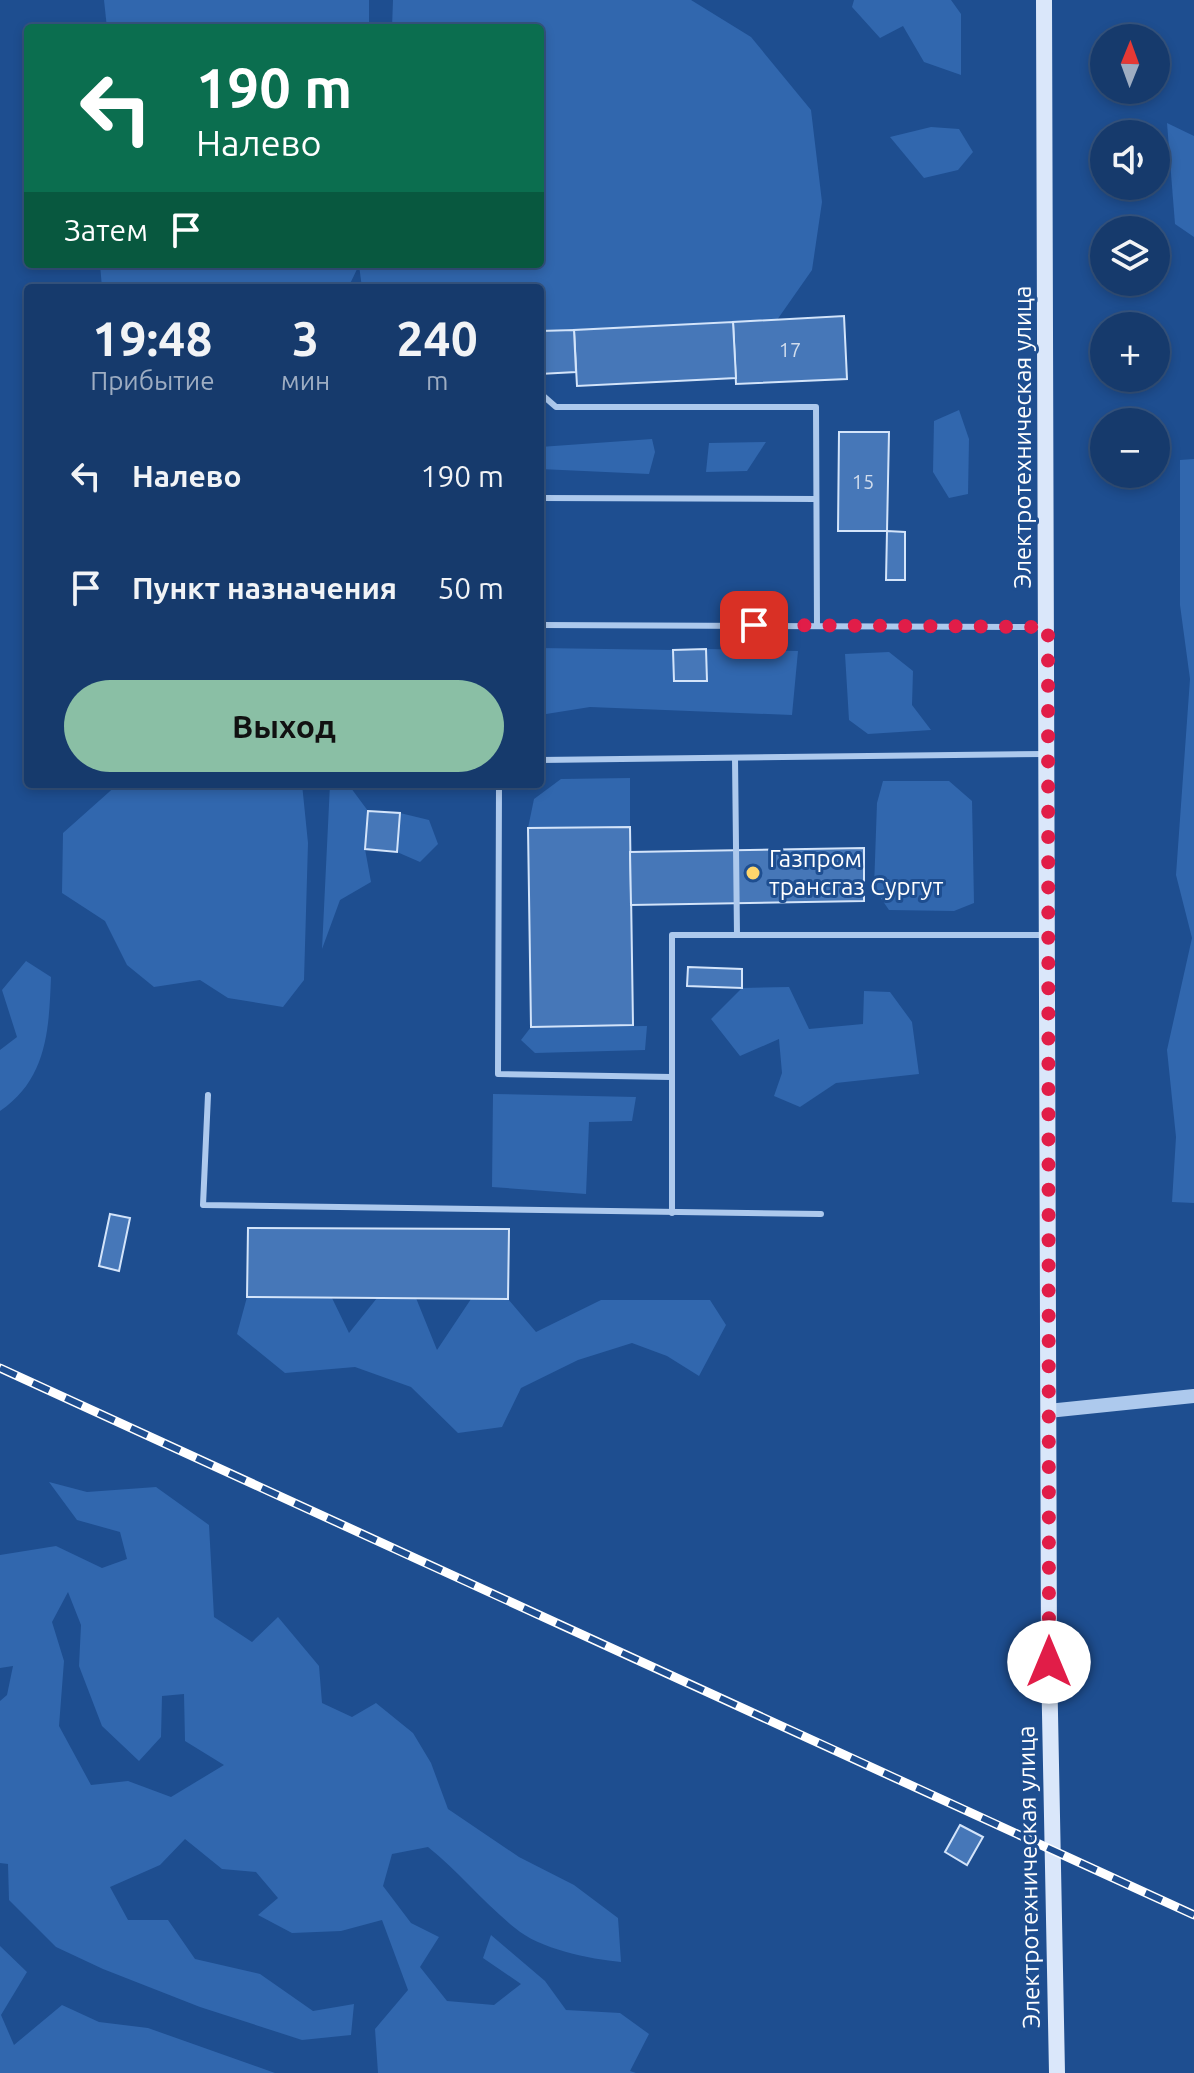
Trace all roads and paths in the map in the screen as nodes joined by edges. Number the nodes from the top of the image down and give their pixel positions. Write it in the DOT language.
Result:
graph roads {
  1 [pos="1044,0"];
  2 [pos="544,396"];
  3 [pos="544,498"];
  4 [pos="816,499"];
  5 [pos="544,625"];
  6 [pos="817,626"];
  7 [pos="1048,627"];
  8 [pos="1048,754"];
  9 [pos="735,758"];
  10 [pos="544,760"];
  11 [pos="499,788"];
  12 [pos="737,935"];
  13 [pos="1048,935"];
  14 [pos="671,1077"];
  15 [pos="208,1095"];
  16 [pos="672,1213"];
  17 [pos="821,1214"];
  18 [pos="1194,1396"];
  19 [pos="1048,1411"];
  20 [pos="1057,2073"];
  1 -- 7 [label="main road, Электротехническая улица"];
  2 -- 4 [label="lane"];
  3 -- 4 [label="lane"];
  4 -- 6 [label="lane"];
  5 -- 6 [label="lane"];
  6 -- 7 [label="lane"];
  7 -- 8 [label="main road, Электротехническая улица"];
  8 -- 9 [label="lane"];
  8 -- 13 [label="main road, Электротехническая улица"];
  9 -- 10 [label="lane"];
  9 -- 12 [label="lane"];
  11 -- 14 [label="lane"];
  12 -- 13 [label="lane"];
  12 -- 14 [label="lane"];
  13 -- 19 [label="main road, Электротехническая улица"];
  14 -- 16 [label="lane"];
  15 -- 16 [label="lane"];
  16 -- 17 [label="lane"];
  18 -- 19 [label="street"];
  19 -- 20 [label="main road, Электротехническая улица"];
}
